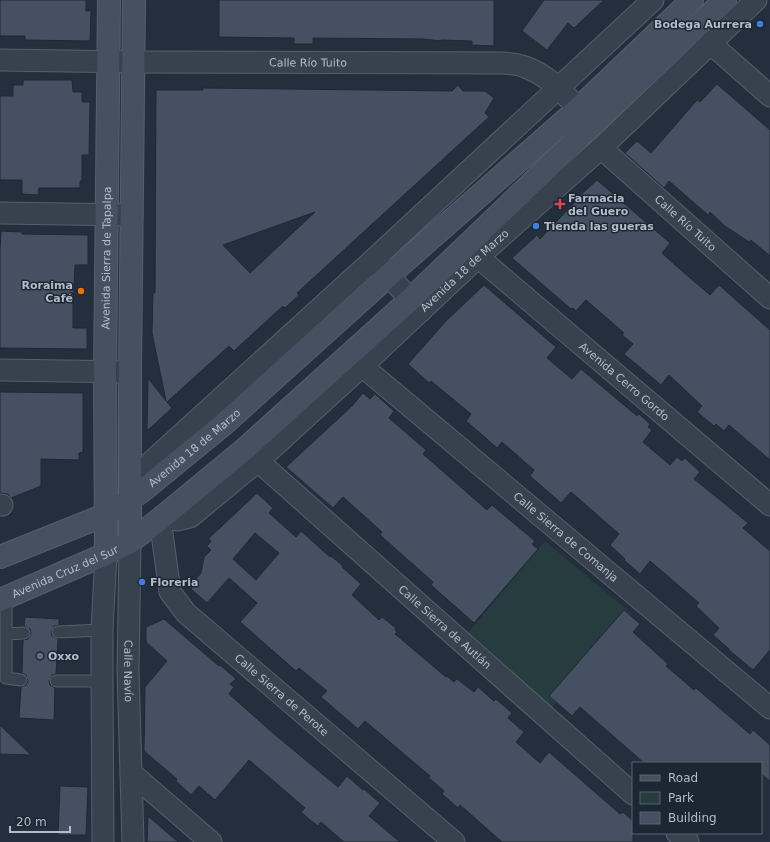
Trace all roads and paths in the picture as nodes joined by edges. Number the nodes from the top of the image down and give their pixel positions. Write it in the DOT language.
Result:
graph roads {
  1 [pos="109,0"];
  2 [pos="134,0"];
  3 [pos="653,0"];
  4 [pos="692,0"];
  5 [pos="725,0"];
  6 [pos="756,0"];
  7 [pos="710,43"];
  8 [pos="0,60"];
  9 [pos="108,62"];
  10 [pos="133,62"];
  11 [pos="558,89"];
  12 [pos="770,96"];
  13 [pos="578,109"];
  14 [pos="593,124"];
  15 [pos="601,148"];
  16 [pos="0,213"];
  17 [pos="132,214"];
  18 [pos="106,215"];
  19 [pos="478,258"];
  20 [pos="374,260"];
  21 [pos="388,276"];
  22 [pos="770,298"];
  23 [pos="415,306"];
  24 [pos="362,366"];
  25 [pos="0,370"];
  26 [pos="105,372"];
  27 [pos="130,372"];
  28 [pos="258,460"];
  29 [pos="135,496"];
  30 [pos="770,505"];
  31 [pos="105,515"];
  32 [pos="161,518"];
  33 [pos="130,542"];
  34 [pos="106,554"];
  35 [pos="0,557"];
  36 [pos="3,599"];
  37 [pos="102,630"];
  38 [pos="58,632"];
  39 [pos="24,633"];
  40 [pos="7,634"];
  41 [pos="21,680"];
  42 [pos="56,680"];
  43 [pos="102,681"];
  44 [pos="770,708"];
  45 [pos="131,774"];
  46 [pos="632,793"];
  47 [pos="679,834"];
  48 [pos="103,842"];
  49 [pos="133,842"];
  50 [pos="211,842"];
  51 [pos="454,842"];
  52 [pos="688,842"];
  1 -- 9 [label="main road, Avenida Sierra de Tapalpa"];
  2 -- 10 [label="main road"];
  3 -- 11 [label="street, Avenida 18 de Marzo"];
  4 -- 13 [label="main road, Avenida 18 de Marzo"];
  5 -- 14 [label="main road, Avenida 18 de Marzo"];
  6 -- 7 [label="street, Avenida 18 de Marzo"];
  7 -- 12 [label="street"];
  7 -- 15 [label="street, Avenida 18 de Marzo"];
  8 -- 9 [label="street, Calle Río Tuito"];
  9 -- 10 [label="street, Calle Río Tuito"];
  9 -- 18 [label="main road, Avenida Sierra de Tapalpa"];
  10 -- 11 [label="street, Calle Río Tuito"];
  10 -- 17 [label="main road"];
  11 -- 13 [label="street, Calle Río Tuito"];
  11 -- 20 [label="street, Avenida 18 de Marzo"];
  13 -- 14 [label="street, Calle Río Tuito"];
  13 -- 21 [label="main road, Avenida 18 de Marzo"];
  14 -- 23 [label="main road, Avenida 18 de Marzo"];
  15 -- 19 [label="street, Avenida 18 de Marzo"];
  15 -- 22 [label="street, Calle Río Tuito"];
  16 -- 18 [label="street"];
  17 -- 18 [label="street"];
  17 -- 27 [label="main road"];
  18 -- 26 [label="main road, Avenida Sierra de Tapalpa"];
  19 -- 23 [label="street, Avenida 18 de Marzo"];
  19 -- 30 [label="street, Avenida Cerro Gordo"];
  20 -- 21 [label="street"];
  20 -- 29 [label="street, Avenida 18 de Marzo"];
  21 -- 23 [label="street"];
  21 -- 29 [label="main road, Avenida 18 de Marzo"];
  23 -- 24 [label="street, Avenida 18 de Marzo"];
  23 -- 32 [label="main road, Avenida 18 de Marzo"];
  24 -- 28 [label="street, Avenida 18 de Marzo"];
  24 -- 44 [label="street, Calle Sierra de Comanja"];
  25 -- 26 [label="street"];
  26 -- 27 [label="street"];
  26 -- 31 [label="main road, Avenida Sierra de Tapalpa"];
  27 -- 29 [label="main road"];
  28 -- 32 [label="street, Avenida 18 de Marzo"];
  28 -- 46 [label="street, Calle Sierra de Autlán"];
  29 -- 31 [label="main road"];
  29 -- 33 [label="main road, Calle Navío"];
  31 -- 34 [label="main road"];
  31 -- 35 [label="main road"];
  32 -- 33 [label="main road, Avenida 18 de Marzo"];
  32 -- 51 [label="street, Calle Sierra de Perote"];
  33 -- 34 [label="main road, Avenida Cruz del Sur"];
  33 -- 45 [label="street, Calle Navío"];
  34 -- 36 [label="main road, Avenida Cruz del Sur"];
  34 -- 37 [label="street"];
  36 -- 40 [label="lane"];
  37 -- 38 [label="lane"];
  37 -- 43 [label="street"];
  39 -- 40 [label="lane"];
  40 -- 41 [label="lane"];
  42 -- 43 [label="lane"];
  43 -- 48 [label="street"];
  45 -- 49 [label="street, Calle Navío"];
  45 -- 50 [label="street"];
  47 -- 52 [label="street"];
}
